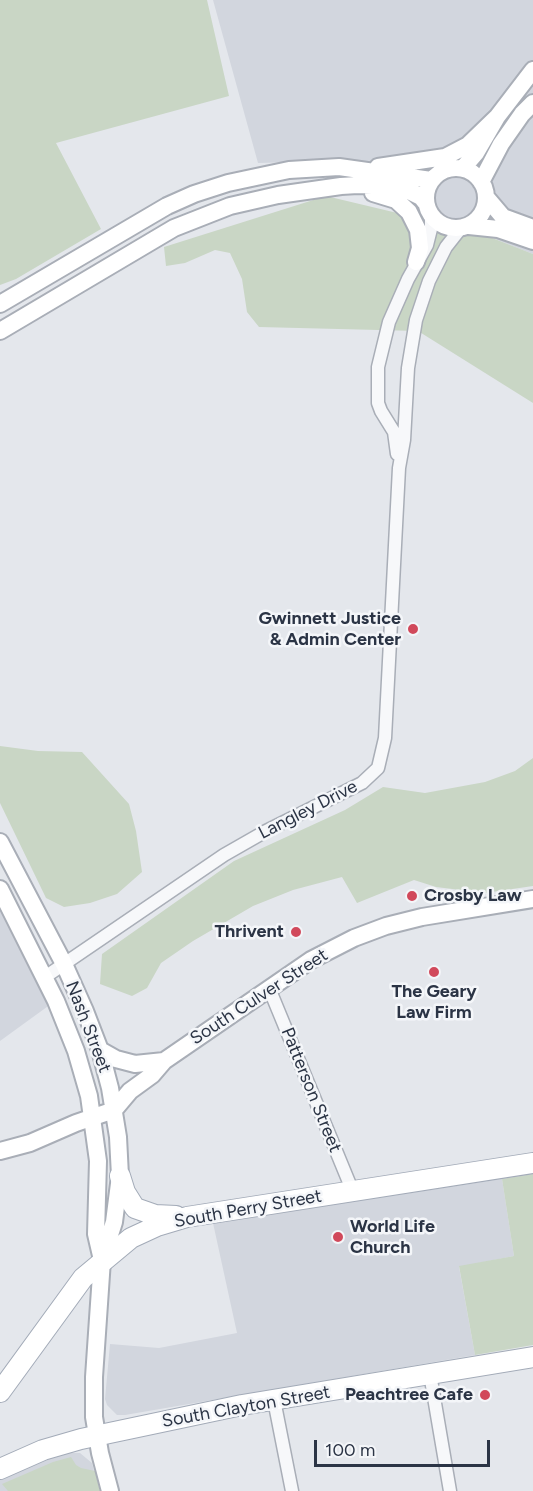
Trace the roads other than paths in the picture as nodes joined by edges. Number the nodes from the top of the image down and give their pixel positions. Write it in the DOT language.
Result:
graph roads {
  1 [pos="533,70"];
  2 [pos="533,103"];
  3 [pos="497,117"];
  4 [pos="463,168"];
  5 [pos="362,169"];
  6 [pos="431,180"];
  7 [pos="318,189"];
  8 [pos="484,189"];
  9 [pos="428,209"];
  10 [pos="465,227"];
  11 [pos="533,228"];
  12 [pos="533,242"];
  13 [pos="416,262"];
  14 [pos="0,304"];
  15 [pos="0,331"];
  16 [pos="399,468"];
  17 [pos="0,842"];
  18 [pos="0,889"];
  19 [pos="533,899"];
  20 [pos="64,964"];
  21 [pos="45,977"];
  22 [pos="269,988"];
  23 [pos="100,1050"];
  24 [pos="164,1061"];
  25 [pos="114,1110"];
  26 [pos="93,1116"];
  27 [pos="0,1151"];
  28 [pos="533,1163"];
  29 [pos="120,1176"];
  30 [pos="353,1192"];
  31 [pos="187,1217"];
  32 [pos="102,1260"];
  33 [pos="533,1357"];
  34 [pos="430,1374"];
  35 [pos="0,1392"];
  36 [pos="274,1400"];
  37 [pos="97,1436"];
  38 [pos="0,1455"];
  39 [pos="21,1459"];
  40 [pos="0,1469"];
  41 [pos="110,1491"];
  42 [pos="292,1491"];
  43 [pos="450,1491"];
  1 -- 3 [label="street"];
  2 -- 8 [label="street"];
  3 -- 4 [label="street"];
  3 -- 5 [label="street"];
  4 -- 6 [label="street"];
  4 -- 8 [label="street"];
  5 -- 6 [label="street"];
  5 -- 14 [label="street"];
  6 -- 9 [label="street"];
  7 -- 9 [label="street"];
  7 -- 13 [label="street"];
  7 -- 15 [label="street"];
  8 -- 10 [label="street"];
  8 -- 11 [label="street"];
  9 -- 10 [label="street"];
  9 -- 13 [label="street, Langley Drive"];
  10 -- 12 [label="street"];
  10 -- 16 [label="street, Langley Drive"];
  13 -- 16 [label="street, Langley Drive"];
  16 -- 20 [label="street, Langley Drive"];
  17 -- 20 [label="street, Nash Street"];
  18 -- 21 [label="street, Nash Street"];
  19 -- 22 [label="street, South Culver Street"];
  20 -- 21 [label="street, Langley Drive"];
  20 -- 23 [label="street, Nash Street"];
  21 -- 26 [label="street, Nash Street"];
  22 -- 24 [label="street, South Culver Street"];
  22 -- 30 [label="street, Patterson Street"];
  23 -- 24 [label="street"];
  23 -- 25 [label="street, Nash Street"];
  24 -- 25 [label="street, South Culver Street"];
  25 -- 26 [label="street"];
  25 -- 29 [label="street, Nash Street"];
  26 -- 27 [label="street"];
  26 -- 32 [label="street, Nash Street"];
  28 -- 30 [label="main road, South Perry Street"];
  29 -- 31 [label="main road"];
  29 -- 32 [label="street, Nash Street"];
  30 -- 31 [label="main road, South Perry Street"];
  31 -- 32 [label="main road, South Perry Street"];
  32 -- 35 [label="main road, South Perry Street"];
  32 -- 37 [label="street, Nash Street"];
  33 -- 34 [label="main road, South Clayton Street"];
  34 -- 36 [label="main road, South Clayton Street"];
  34 -- 43 [label="street"];
  36 -- 37 [label="main road, South Clayton Street"];
  36 -- 42 [label="street"];
  37 -- 39 [label="main road, South Clayton Street"];
  37 -- 41 [label="street, Nash Street"];
  38 -- 39 [label="main road"];
  39 -- 40 [label="main road, South Clayton Street"];
}
